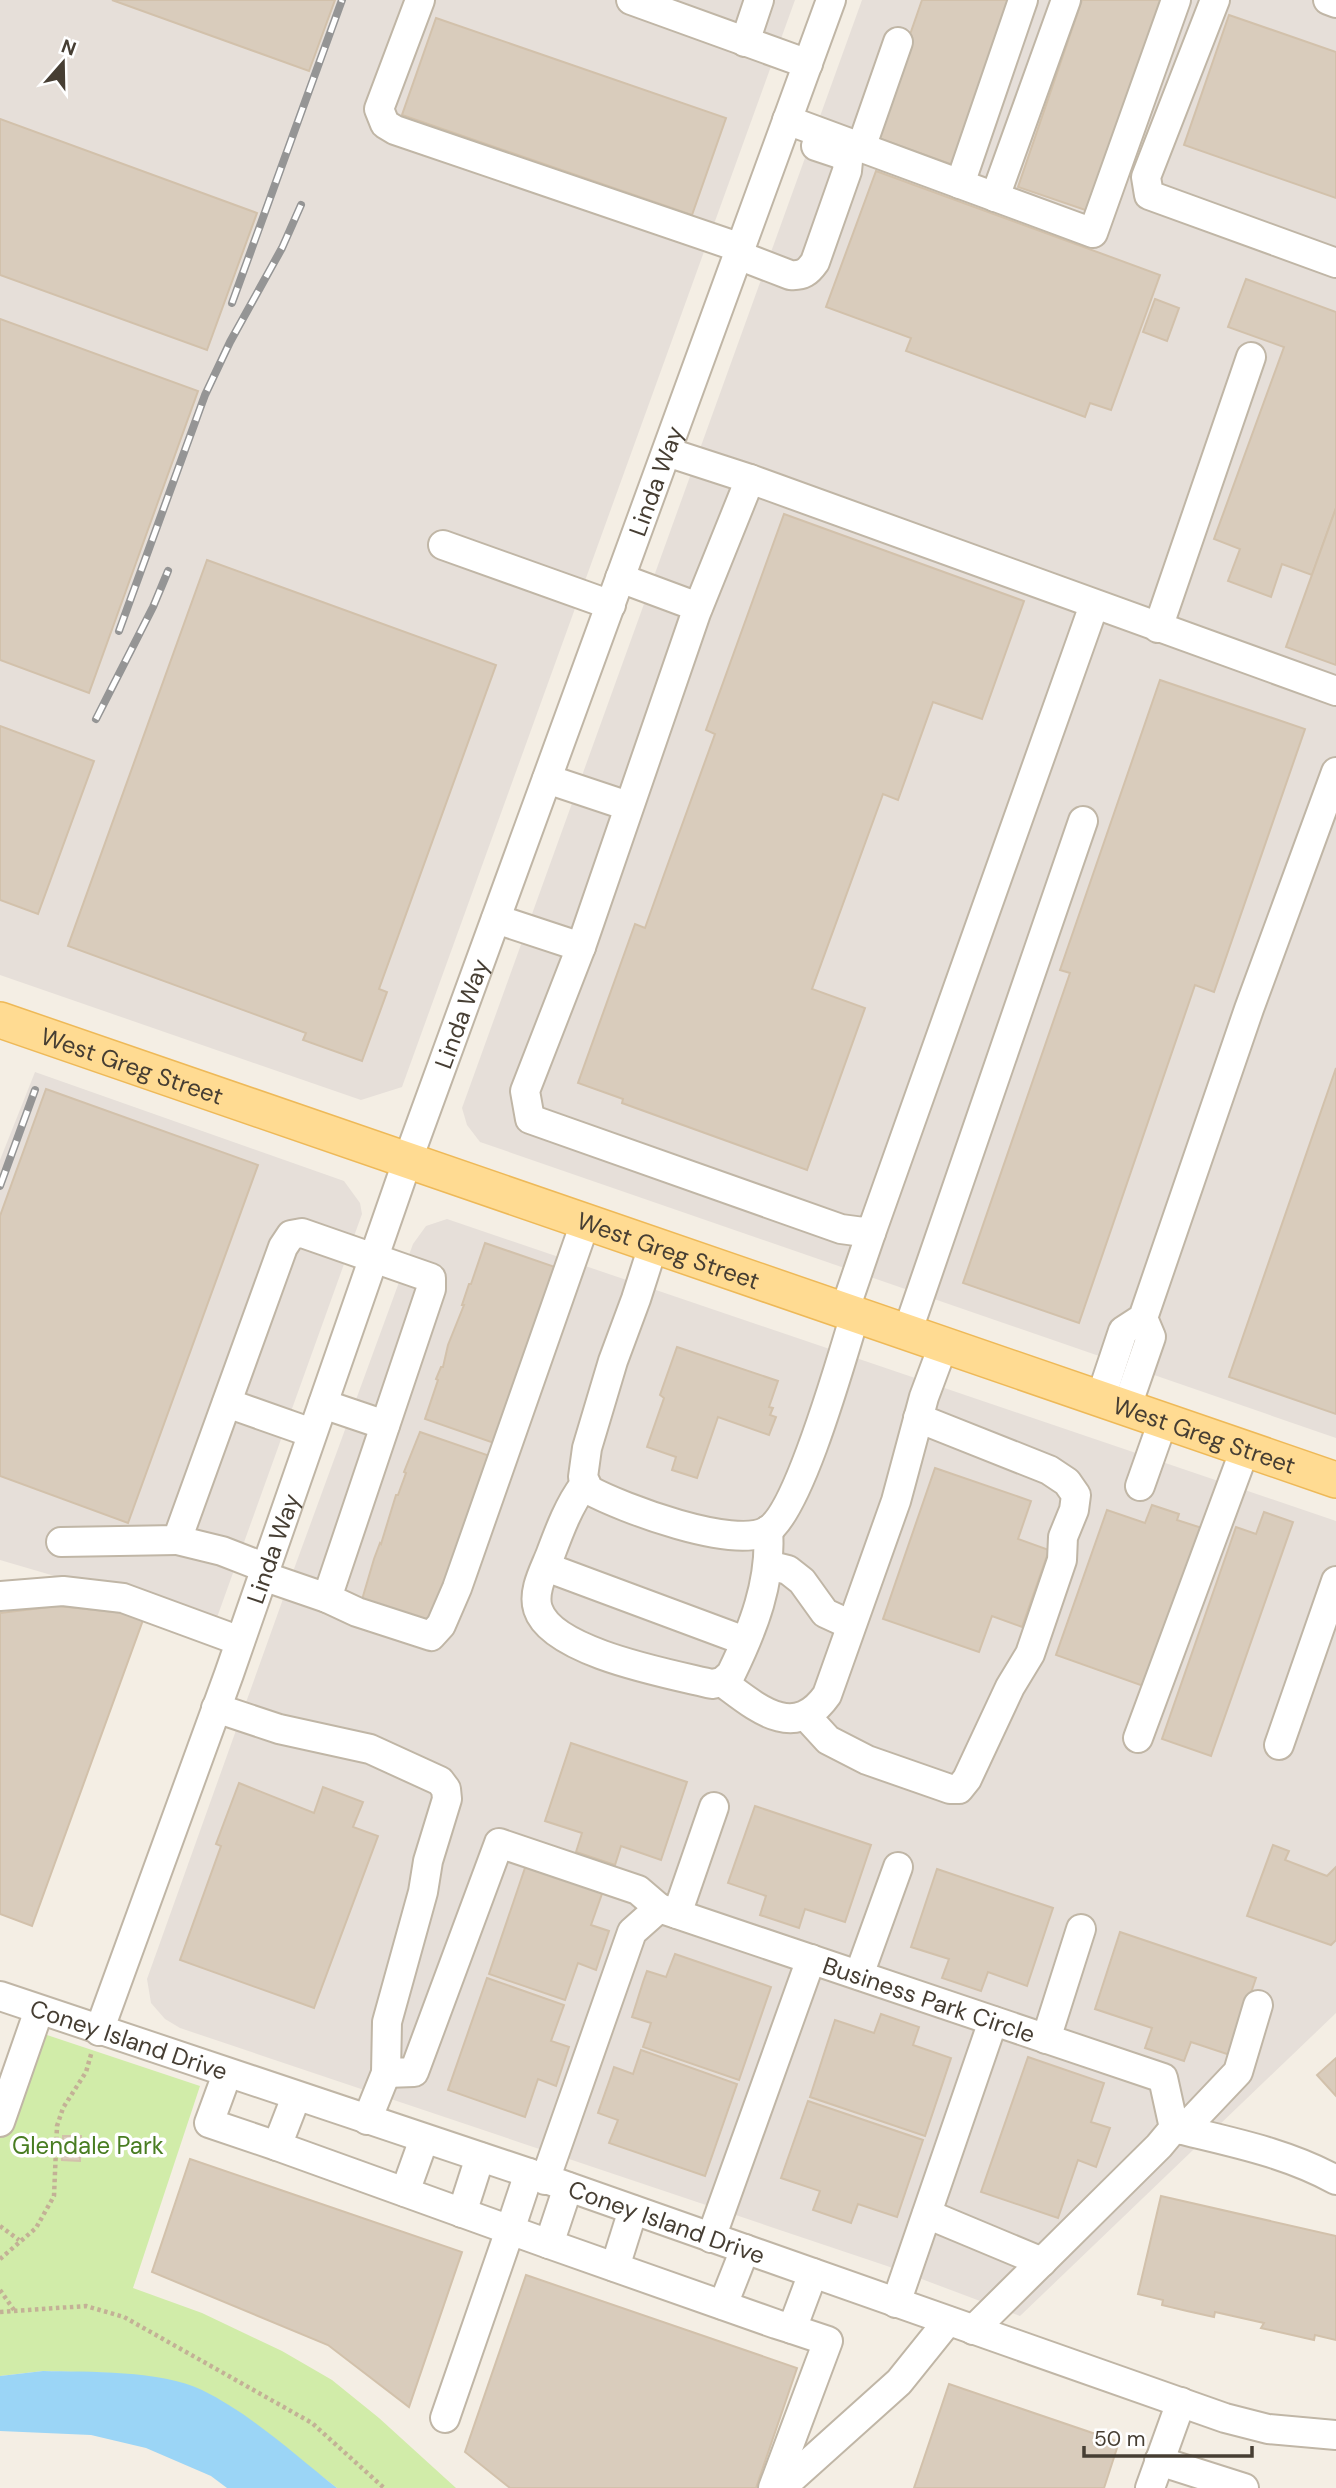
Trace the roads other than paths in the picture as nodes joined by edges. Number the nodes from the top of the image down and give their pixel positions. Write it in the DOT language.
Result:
graph roads {
  1 [pos="419,0"];
  2 [pos="631,0"];
  3 [pos="759,0"];
  4 [pos="831,0"];
  5 [pos="1023,0"];
  6 [pos="1066,0"];
  7 [pos="1176,0"];
  8 [pos="1214,0"];
  9 [pos="1328,0"];
  10 [pos="1336,3"];
  11 [pos="745,42"];
  12 [pos="898,42"];
  13 [pos="807,64"];
  14 [pos="785,127"];
  15 [pos="861,148"];
  16 [pos="960,184"];
  17 [pos="995,197"];
  18 [pos="740,251"];
  19 [pos="1336,263"];
  20 [pos="1251,358"];
  21 [pos="667,452"];
  22 [pos="750,479"];
  23 [pos="443,545"];
  24 [pos="620,578"];
  25 [pos="611,605"];
  26 [pos="1094,605"];
  27 [pos="698,607"];
  28 [pos="1158,628"];
  29 [pos="1336,691"];
  30 [pos="1336,772"];
  31 [pos="548,779"];
  32 [pos="628,806"];
  33 [pos="1083,821"];
  34 [pos="496,919"];
  35 [pos="581,947"];
  36 [pos="0,1020"];
  37 [pos="407,1161"];
  38 [pos="585,1223"];
  39 [pos="871,1233"];
  40 [pos="653,1246"];
  41 [pos="373,1258"];
  42 [pos="850,1313"];
  43 [pos="907,1333"];
  44 [pos="943,1346"];
  45 [pos="226,1403"];
  46 [pos="323,1404"];
  47 [pos="1113,1404"];
  48 [pos="918,1418"];
  49 [pos="1163,1421"];
  50 [pos="385,1425"];
  51 [pos="312,1433"];
  52 [pos="1245,1449"];
  53 [pos="1336,1480"];
  54 [pos="584,1485"];
  55 [pos="1140,1486"];
  56 [pos="768,1530"];
  57 [pos="177,1539"];
  58 [pos="61,1542"];
  59 [pos="768,1565"];
  60 [pos="546,1567"];
  61 [pos="264,1572"];
  62 [pos="1336,1581"];
  63 [pos="0,1596"];
  64 [pos="327,1598"];
  65 [pos="851,1625"];
  66 [pos="240,1641"];
  67 [pos="745,1641"];
  68 [pos="722,1682"];
  69 [pos="216,1709"];
  70 [pos="806,1716"];
  71 [pos="1138,1738"];
  72 [pos="1279,1745"];
  73 [pos="714,1807"];
  74 [pos="898,1867"];
  75 [pos="668,1911"];
  76 [pos="1081,1929"];
  77 [pos="811,1959"];
  78 [pos="859,1975"];
  79 [pos="1,2002"];
  80 [pos="1258,2005"];
  81 [pos="39,2010"];
  82 [pos="993,2021"];
  83 [pos="99,2031"];
  84 [pos="1045,2039"];
  85 [pos="386,2073"];
  86 [pos="227,2074"];
  87 [pos="296,2097"];
  88 [pos="367,2120"];
  89 [pos="0,2122"];
  90 [pos="1179,2129"];
  91 [pos="424,2139"];
  92 [pos="277,2146"];
  93 [pos="480,2157"];
  94 [pos="548,2180"];
  95 [pos="1336,2180"];
  96 [pos="405,2192"];
  97 [pos="633,2210"];
  98 [pos="462,2213"];
  99 [pos="927,2214"];
  100 [pos="510,2230"];
  101 [pos="711,2238"];
  102 [pos="548,2244"];
  103 [pos="745,2249"];
  104 [pos="1042,2262"];
  105 [pos="615,2267"];
  106 [pos="813,2273"];
  107 [pos="896,2303"];
  108 [pos="723,2305"];
  109 [pos="961,2326"];
  110 [pos="792,2329"];
  111 [pos="1181,2402"];
  112 [pos="445,2418"];
  113 [pos="1336,2435"];
  114 [pos="1159,2461"];
  115 [pos="773,2488"];
  116 [pos="781,2488"];
  117 [pos="1150,2488"];
  118 [pos="1244,2488"];
  1 -- 18 [label="street"];
  2 -- 11 [label="street"];
  3 -- 11 [label="street"];
  4 -- 13 [label="street, Linda Way"];
  5 -- 16 [label="street"];
  6 -- 17 [label="street"];
  7 -- 17 [label="street"];
  8 -- 19 [label="street"];
  9 -- 10 [label="street"];
  11 -- 13 [label="street"];
  12 -- 15 [label="street"];
  13 -- 14 [label="street, Linda Way"];
  14 -- 15 [label="street"];
  14 -- 18 [label="street, Linda Way"];
  14 -- 18 [label="street"];
  15 -- 16 [label="street"];
  16 -- 17 [label="street"];
  18 -- 21 [label="street, Linda Way"];
  20 -- 28 [label="street"];
  21 -- 22 [label="street"];
  21 -- 24 [label="street, Linda Way"];
  22 -- 26 [label="street"];
  22 -- 27 [label="street"];
  23 -- 25 [label="street"];
  24 -- 25 [label="street, Linda Way"];
  24 -- 27 [label="street"];
  25 -- 31 [label="street, Linda Way"];
  26 -- 28 [label="street"];
  26 -- 39 [label="street"];
  27 -- 32 [label="street"];
  28 -- 29 [label="street"];
  30 -- 47 [label="street"];
  31 -- 32 [label="street"];
  31 -- 34 [label="street, Linda Way"];
  32 -- 35 [label="street"];
  33 -- 43 [label="street"];
  34 -- 35 [label="street"];
  34 -- 37 [label="street, Linda Way"];
  35 -- 39 [label="street"];
  36 -- 37 [label="main road, West Greg Street"];
  37 -- 38 [label="main road, West Greg Street"];
  37 -- 41 [label="street, Linda Way"];
  38 -- 40 [label="main road, West Greg Street"];
  38 -- 64 [label="street"];
  39 -- 42 [label="street"];
  40 -- 42 [label="main road, West Greg Street"];
  40 -- 54 [label="street"];
  41 -- 45 [label="street"];
  41 -- 46 [label="street, Linda Way"];
  41 -- 50 [label="street"];
  42 -- 43 [label="main road, West Greg Street"];
  42 -- 56 [label="street"];
  43 -- 44 [label="main road, West Greg Street"];
  44 -- 47 [label="main road, West Greg Street"];
  44 -- 48 [label="street"];
  45 -- 51 [label="street"];
  45 -- 57 [label="street"];
  46 -- 50 [label="street"];
  46 -- 51 [label="street, Linda Way"];
  47 -- 49 [label="main road, West Greg Street"];
  48 -- 65 [label="street"];
  48 -- 70 [label="street"];
  49 -- 52 [label="main road, West Greg Street"];
  49 -- 55 [label="street"];
  50 -- 64 [label="street"];
  51 -- 61 [label="street, Linda Way"];
  52 -- 53 [label="main road, West Greg Street"];
  52 -- 71 [label="street"];
  54 -- 56 [label="street"];
  54 -- 60 [label="street"];
  56 -- 59 [label="street"];
  57 -- 58 [label="street"];
  57 -- 61 [label="street"];
  59 -- 65 [label="street"];
  59 -- 67 [label="street"];
  60 -- 67 [label="street"];
  60 -- 68 [label="street"];
  61 -- 64 [label="street"];
  61 -- 66 [label="street, Linda Way"];
  62 -- 72 [label="street"];
  63 -- 66 [label="street"];
  65 -- 70 [label="street"];
  66 -- 69 [label="street, Linda Way"];
  67 -- 68 [label="street"];
  68 -- 70 [label="street"];
  69 -- 83 [label="street, Linda Way"];
  69 -- 85 [label="street"];
  73 -- 75 [label="street"];
  74 -- 78 [label="street"];
  75 -- 77 [label="street, Business Park Circle"];
  75 -- 85 [label="street, Business Park Circle"];
  75 -- 94 [label="street"];
  76 -- 84 [label="street"];
  77 -- 78 [label="street, Business Park Circle"];
  77 -- 101 [label="street"];
  78 -- 82 [label="street, Business Park Circle"];
  79 -- 81 [label="street, Coney Island Drive"];
  80 -- 90 [label="street"];
  81 -- 83 [label="street, Coney Island Drive"];
  81 -- 89 [label="street"];
  82 -- 84 [label="street, Business Park Circle"];
  82 -- 99 [label="street"];
  83 -- 86 [label="street, Coney Island Drive"];
  84 -- 90 [label="street, Business Park Circle"];
  85 -- 88 [label="street"];
  86 -- 87 [label="street, Coney Island Drive"];
  86 -- 92 [label="street"];
  87 -- 88 [label="street, Coney Island Drive"];
  87 -- 92 [label="street"];
  88 -- 91 [label="street, Coney Island Drive"];
  90 -- 95 [label="street"];
  90 -- 104 [label="street"];
  91 -- 93 [label="street, Coney Island Drive"];
  91 -- 96 [label="street"];
  92 -- 96 [label="street"];
  93 -- 94 [label="street, Coney Island Drive"];
  93 -- 98 [label="street"];
  94 -- 97 [label="street, Coney Island Drive"];
  94 -- 100 [label="street"];
  94 -- 102 [label="street"];
  96 -- 98 [label="street"];
  97 -- 101 [label="street, Coney Island Drive"];
  97 -- 105 [label="street"];
  98 -- 100 [label="street"];
  99 -- 104 [label="street"];
  99 -- 107 [label="street"];
  100 -- 102 [label="street"];
  100 -- 112 [label="street"];
  101 -- 103 [label="street, Coney Island Drive"];
  102 -- 105 [label="street"];
  103 -- 106 [label="street, Coney Island Drive"];
  103 -- 108 [label="street"];
  104 -- 109 [label="street"];
  105 -- 108 [label="street"];
  106 -- 107 [label="street, Coney Island Drive"];
  106 -- 110 [label="street"];
  107 -- 109 [label="street, Coney Island Drive"];
  108 -- 110 [label="street"];
  109 -- 111 [label="street, Coney Island Drive"];
  109 -- 116 [label="street"];
  110 -- 115 [label="street"];
  111 -- 113 [label="street, Coney Island Drive"];
  111 -- 114 [label="street"];
  114 -- 117 [label="street"];
  114 -- 118 [label="street"];
}
